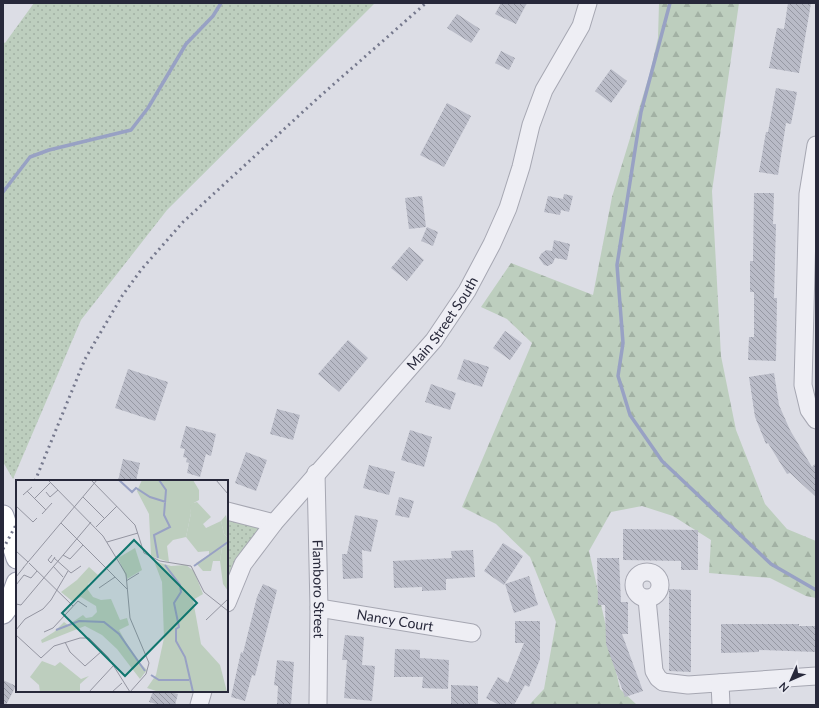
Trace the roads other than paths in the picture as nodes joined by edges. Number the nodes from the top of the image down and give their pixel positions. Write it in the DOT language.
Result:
graph roads {
  1 [pos="588,3"];
  2 [pos="816,145"];
  3 [pos="812,268"];
  4 [pos="816,420"];
  5 [pos="316,473"];
  6 [pos="228,511"];
  7 [pos="3,516"];
  8 [pos="274,523"];
  9 [pos="16,555"];
  10 [pos="16,586"];
  11 [pos="228,599"];
  12 [pos="648,599"];
  13 [pos="319,608"];
  14 [pos="3,613"];
  15 [pos="472,633"];
  16 [pos="816,676"];
  17 [pos="720,683"];
  18 [pos="203,692"];
  19 [pos="199,705"];
  20 [pos="318,705"];
  21 [pos="720,705"];
  1 -- 5 [label="street, Main Street South"];
  2 -- 3 [label="street"];
  3 -- 4 [label="street"];
  5 -- 8 [label="street, Main Street South"];
  5 -- 13 [label="street, Flamboro Street"];
  6 -- 8 [label="street"];
  7 -- 9 [label="main road"];
  8 -- 11 [label="street, Main Street South"];
  10 -- 14 [label="main road"];
  12 -- 17 [label="street"];
  13 -- 15 [label="street, Nancy Court"];
  13 -- 20 [label="street, Flamboro Street"];
  16 -- 17 [label="street"];
  17 -- 21 [label="street"];
  18 -- 19 [label="street"];
}
